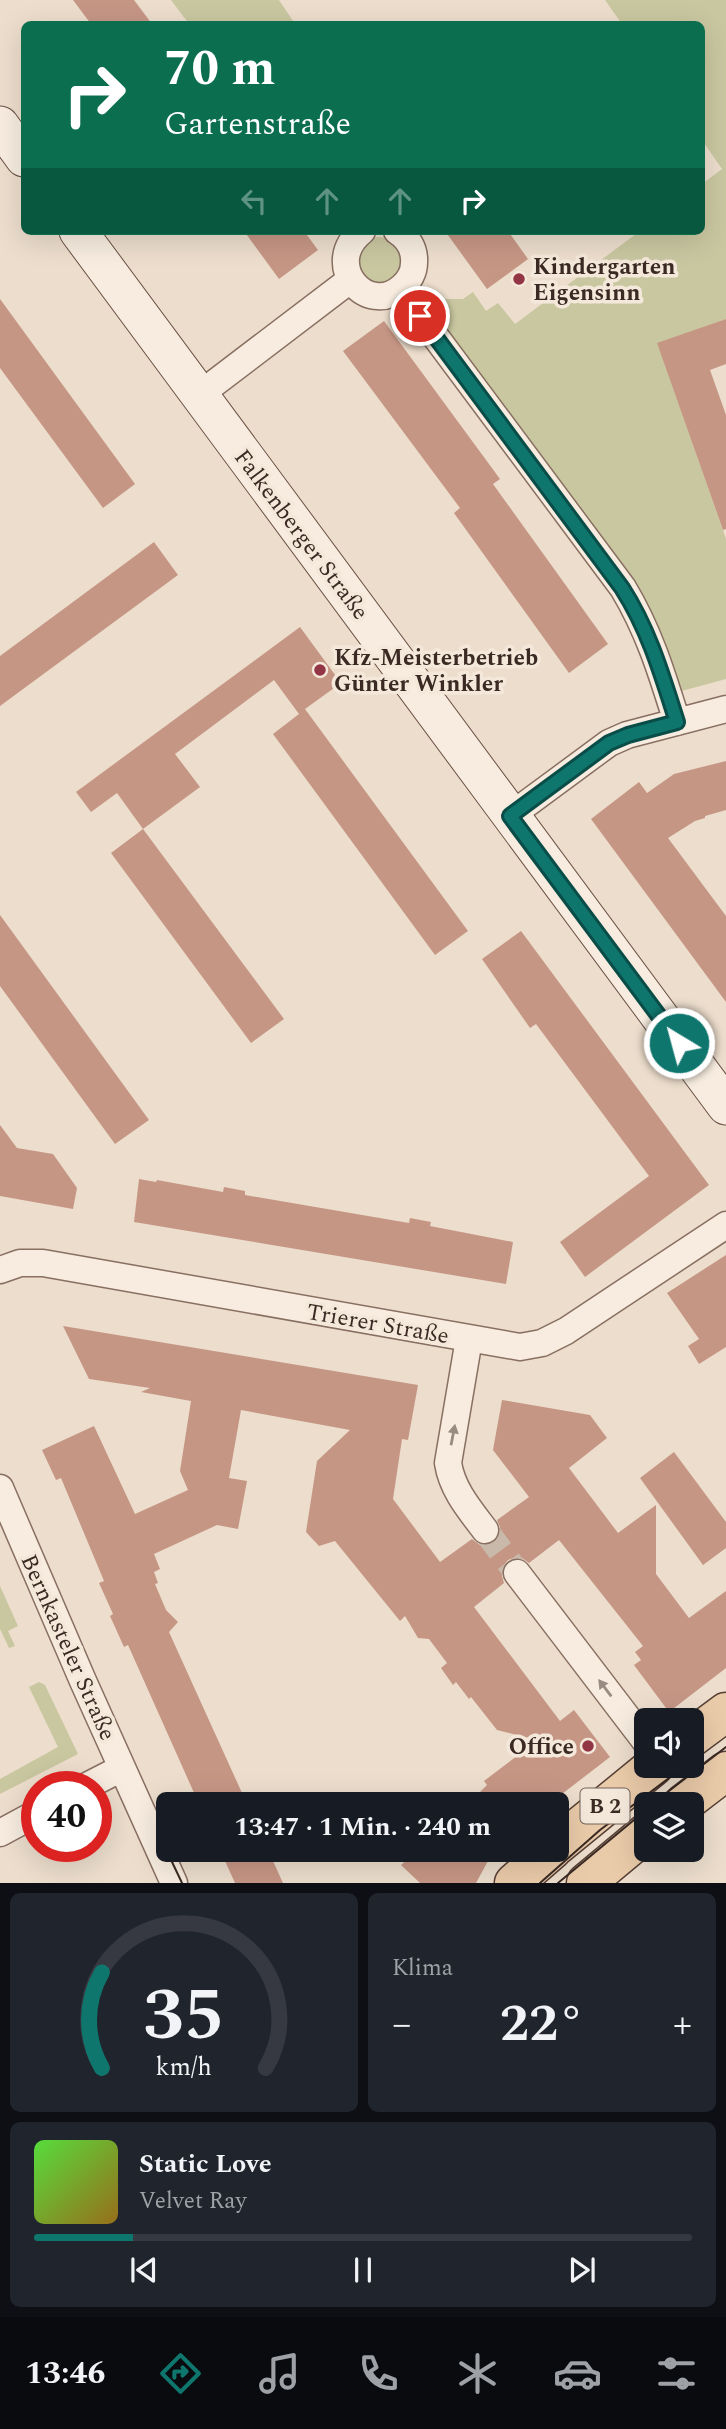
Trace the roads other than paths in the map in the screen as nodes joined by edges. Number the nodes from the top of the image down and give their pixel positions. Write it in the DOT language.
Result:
graph roads {
  1 [pos="0,125"];
  2 [pos="21,154"];
  3 [pos="81,235"];
  4 [pos="357,235"];
  5 [pos="401,235"];
  6 [pos="350,280"];
  7 [pos="400,289"];
  8 [pos="199,395"];
  9 [pos="726,709"];
  10 [pos="677,722"];
  11 [pos="510,816"];
  12 [pos="726,1106"];
  13 [pos="726,1224"];
  14 [pos="0,1270"];
  15 [pos="469,1339"];
  16 [pos="0,1488"];
  17 [pos="485,1530"];
  18 [pos="517,1573"];
  19 [pos="726,1712"];
  20 [pos="634,1726"];
  21 [pos="704,1728"];
  22 [pos="122,1768"];
  23 [pos="726,1772"];
  24 [pos="112,1773"];
  25 [pos="639,1778"];
  26 [pos="699,1792"];
  27 [pos="21,1822"];
  28 [pos="0,1833"];
  29 [pos="569,1835"];
  30 [pos="634,1843"];
  31 [pos="538,1862"];
  32 [pos="174,1883"];
  33 [pos="514,1883"];
  34 [pos="586,1883"];
  1 -- 2 [label="street"];
  3 -- 8 [label="street, Falkenberger Straße"];
  4 -- 6 [label="street"];
  5 -- 7 [label="street"];
  6 -- 7 [label="street"];
  6 -- 8 [label="street"];
  7 -- 10 [label="street"];
  8 -- 11 [label="street, Falkenberger Straße"];
  9 -- 10 [label="street"];
  10 -- 11 [label="street"];
  11 -- 12 [label="street, Falkenberger Straße"];
  13 -- 15 [label="street, Trierer Straße"];
  14 -- 15 [label="street, Trierer Straße"];
  17 -- 15 [label="street, one-way"];
  16 -- 22 [label="street, Bernkasteler Straße"];
  20 -- 18 [label="street, one-way"];
  19 -- 21 [label="main road"];
  22 -- 24 [label="street"];
  22 -- 32 [label="street, Bernkasteler Straße"];
  23 -- 26 [label="main road"];
  25 -- 29 [label="main road, B 2"];
  27 -- 28 [label="street"];
  30 -- 34 [label="main road, B 2"];
  31 -- 33 [label="main road"];
}
